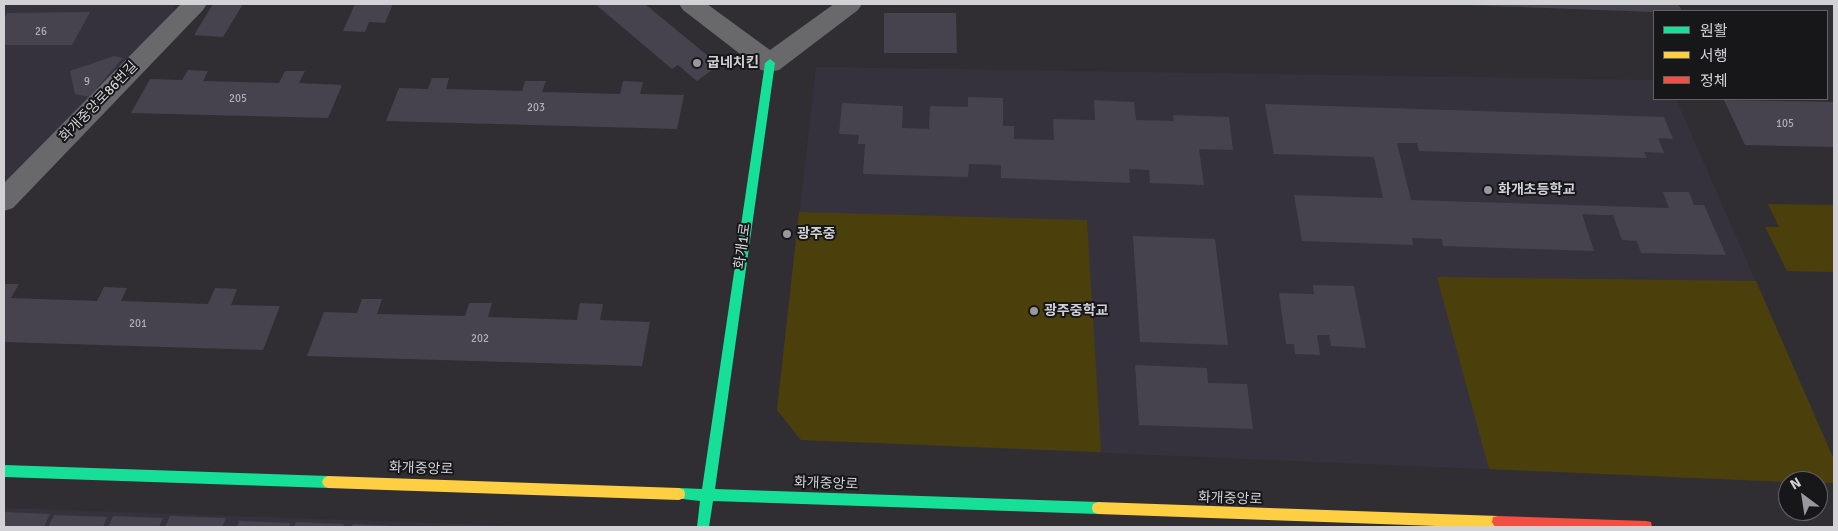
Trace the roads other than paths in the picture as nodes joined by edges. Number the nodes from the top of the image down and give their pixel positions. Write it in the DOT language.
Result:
graph roads {
  1 [pos="195,4"];
  2 [pos="691,4"];
  3 [pos="850,4"];
  4 [pos="770,63"];
  5 [pos="4,200"];
  6 [pos="4,471"];
  7 [pos="708,494"];
  8 [pos="1560,526"];
  9 [pos="703,527"];
  10 [pos="1646,527"];
  1 -- 5 [label="street, 화개중앙로86번길"];
  2 -- 4 [label="street"];
  3 -- 4 [label="street"];
  4 -- 7 [label="street, 화개1로"];
  6 -- 7 [label="street, 화개중앙로"];
  7 -- 8 [label="street, 화개중앙로"];
  7 -- 9 [label="street, 화개1로"];
  8 -- 10 [label="street, 화개중앙로"];
}
